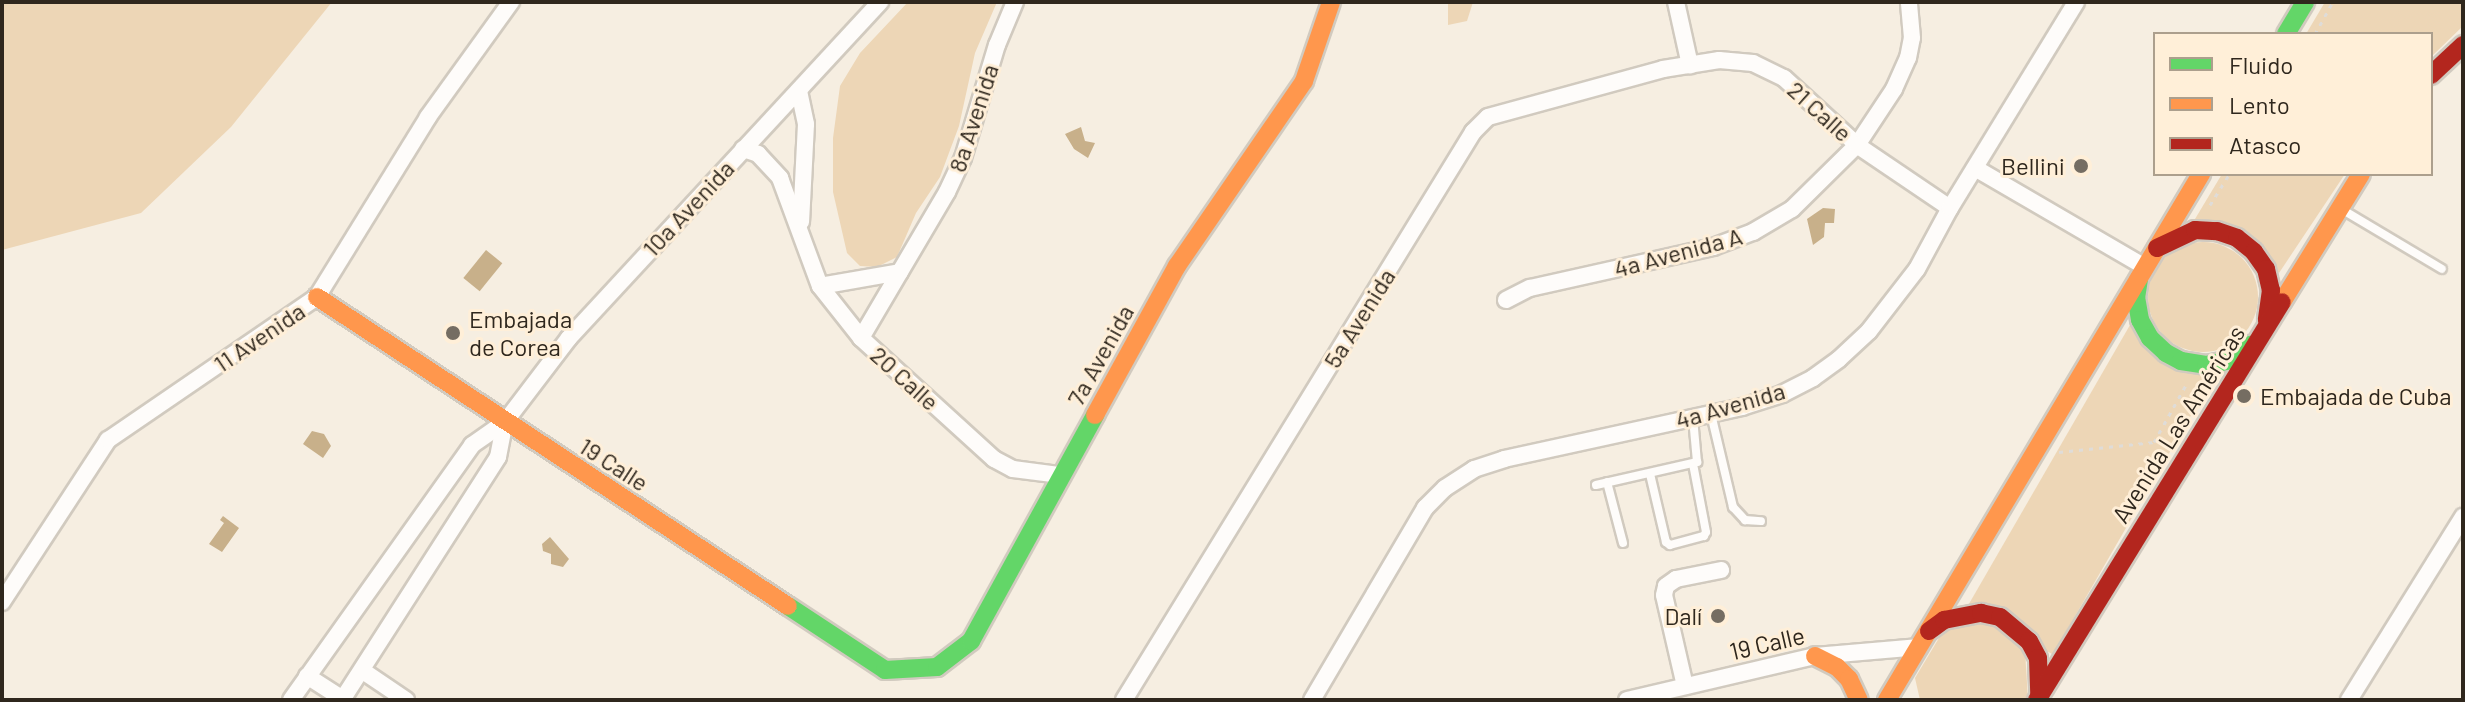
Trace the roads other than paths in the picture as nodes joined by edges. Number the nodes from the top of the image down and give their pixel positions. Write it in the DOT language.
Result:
graph roads {
  1 [pos="511,2"];
  2 [pos="880,2"];
  3 [pos="1015,2"];
  4 [pos="1676,2"];
  5 [pos="1909,2"];
  6 [pos="2076,2"];
  7 [pos="2305,2"];
  8 [pos="1329,10"];
  9 [pos="2287,32"];
  10 [pos="2463,45"];
  11 [pos="1690,65"];
  12 [pos="2433,73"];
  13 [pos="799,91"];
  14 [pos="1857,145"];
  15 [pos="743,149"];
  16 [pos="1975,168"];
  17 [pos="2200,176"];
  18 [pos="2360,176"];
  19 [pos="1950,208"];
  20 [pos="2340,208"];
  21 [pos="800,227"];
  22 [pos="2156,249"];
  23 [pos="2442,269"];
  24 [pos="2142,271"];
  25 [pos="900,272"];
  26 [pos="820,286"];
  27 [pos="317,297"];
  28 [pos="1506,300"];
  29 [pos="2259,336"];
  30 [pos="861,338"];
  31 [pos="1711,413"];
  32 [pos="1693,417"];
  33 [pos="505,422"];
  34 [pos="1693,464"];
  35 [pos="1650,474"];
  36 [pos="1059,475"];
  37 [pos="1607,482"];
  38 [pos="1596,485"];
  39 [pos="2463,517"];
  40 [pos="1761,521"];
  41 [pos="1623,543"];
  42 [pos="1721,570"];
  43 [pos="2,602"];
  44 [pos="1920,647"];
  45 [pos="1815,656"];
  46 [pos="885,670"];
  47 [pos="363,671"];
  48 [pos="307,676"];
  49 [pos="1675,692"];
  50 [pos="1910,696"];
  51 [pos="2038,698"];
  52 [pos="291,700"];
  53 [pos="342,700"];
  54 [pos="406,700"];
  55 [pos="1124,700"];
  56 [pos="1312,700"];
  57 [pos="1627,700"];
  58 [pos="1859,700"];
  59 [pos="1887,700"];
  60 [pos="2349,700"];
  1 -- 27 [label="street, 11 Avenida"];
  2 -- 13 [label="street, 10a Avenida"];
  3 -- 25 [label="street, 8a Avenida"];
  4 -- 11 [label="street"];
  5 -- 14 [label="street, 4a Avenida A"];
  6 -- 16 [label="street, 4a Avenida"];
  7 -- 9 [label="main road"];
  8 -- 36 [label="main road, 7a Avenida"];
  10 -- 12 [label="main road"];
  11 -- 14 [label="street, 21 Calle"];
  11 -- 55 [label="street, 5a Avenida"];
  13 -- 15 [label="street, 10a Avenida"];
  13 -- 21 [label="street, 20 Calle"];
  14 -- 19 [label="street, 21 Calle"];
  14 -- 28 [label="street, 4a Avenida A"];
  15 -- 21 [label="street, 20 Calle"];
  15 -- 33 [label="street, 10a Avenida"];
  16 -- 19 [label="street, 4a Avenida"];
  16 -- 24 [label="street"];
  17 -- 22 [label="main road"];
  18 -- 20 [label="main road, Avenida Las Américas"];
  19 -- 31 [label="street, 4a Avenida"];
  20 -- 23 [label="lane"];
  20 -- 29 [label="main road, Avenida Las Américas"];
  21 -- 26 [label="street, 20 Calle"];
  22 -- 24 [label="main road"];
  22 -- 29 [label="main road"];
  24 -- 29 [label="main road"];
  24 -- 44 [label="main road"];
  25 -- 26 [label="street"];
  25 -- 30 [label="street, 8a Avenida"];
  26 -- 30 [label="street, 20 Calle"];
  27 -- 33 [label="main road, 19 Calle"];
  27 -- 43 [label="street, 11 Avenida"];
  29 -- 51 [label="main road, Avenida Las Américas"];
  30 -- 36 [label="street, 20 Calle"];
  31 -- 32 [label="street, 4a Avenida"];
  31 -- 40 [label="lane"];
  32 -- 34 [label="lane"];
  32 -- 56 [label="street, 4a Avenida"];
  33 -- 46 [label="main road, 19 Calle"];
  33 -- 47 [label="street, 10a Avenida"];
  33 -- 48 [label="street, 10a Avenida"];
  34 -- 35 [label="lane"];
  34 -- 35 [label="lane"];
  35 -- 37 [label="lane"];
  36 -- 46 [label="main road, 7a Avenida"];
  37 -- 38 [label="lane"];
  37 -- 41 [label="lane"];
  39 -- 60 [label="street"];
  42 -- 49 [label="street"];
  44 -- 45 [label="street, 19 Calle"];
  44 -- 50 [label="main road"];
  44 -- 51 [label="main road"];
  44 -- 59 [label="main road"];
  45 -- 49 [label="street, 19 Calle"];
  45 -- 58 [label="main road"];
  47 -- 53 [label="street, 10a Avenida"];
  47 -- 54 [label="street"];
  48 -- 52 [label="street, 10a Avenida"];
  48 -- 53 [label="street"];
  49 -- 57 [label="street, 19 Calle"];
}
